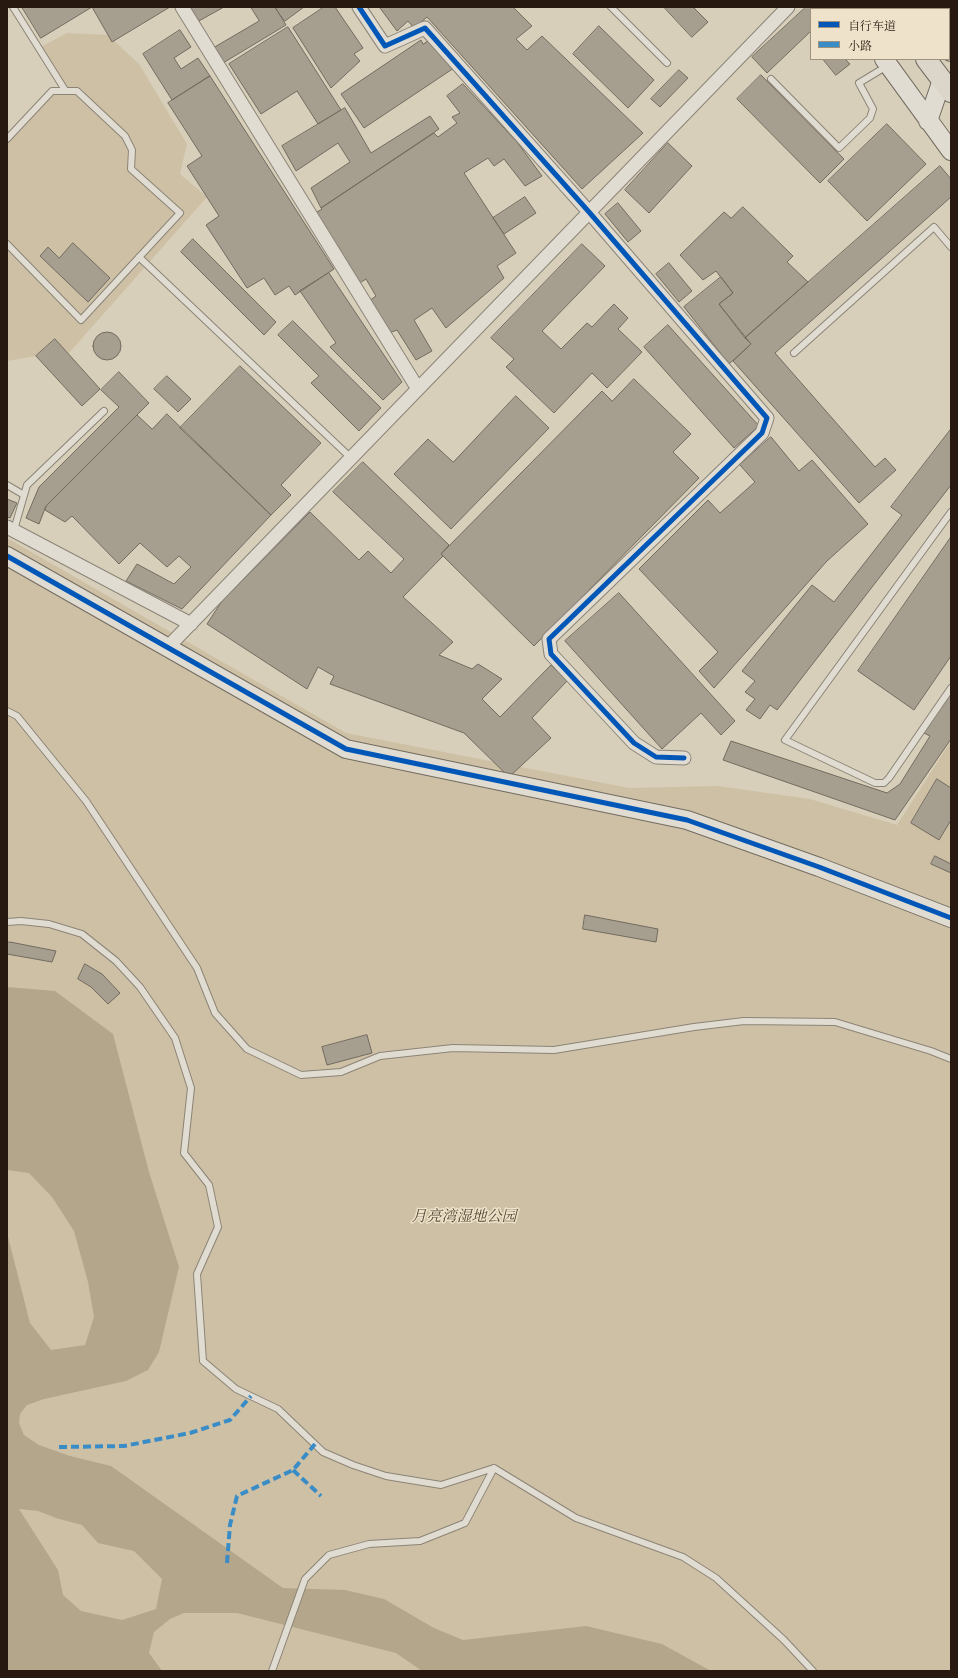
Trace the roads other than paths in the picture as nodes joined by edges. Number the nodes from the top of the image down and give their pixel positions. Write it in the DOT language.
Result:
graph roads {
  1 [pos="13,7"];
  2 [pos="182,7"];
  3 [pos="359,7"];
  4 [pos="611,7"];
  5 [pos="788,7"];
  6 [pos="927,60"];
  7 [pos="890,61"];
  8 [pos="667,62"];
  9 [pos="771,79"];
  10 [pos="946,86"];
  11 [pos="65,90"];
  12 [pos="928,121"];
  13 [pos="7,139"];
  14 [pos="951,151"];
  15 [pos="589,212"];
  16 [pos="7,244"];
  17 [pos="951,247"];
  18 [pos="139,257"];
  19 [pos="794,353"];
  20 [pos="418,389"];
  21 [pos="104,411"];
  22 [pos="351,458"];
  23 [pos="7,485"];
  24 [pos="24,495"];
  25 [pos="951,512"];
  26 [pos="10,528"];
  27 [pos="7,556"];
  28 [pos="191,624"];
  29 [pos="168,648"];
  30 [pos="951,688"];
  31 [pos="7,711"];
  32 [pos="684,758"];
  33 [pos="951,918"];
  34 [pos="7,922"];
  35 [pos="951,1059"];
  36 [pos="494,1468"];
  37 [pos="272,1671"];
  38 [pos="813,1671"];
  1 -- 11 [label="lane"];
  2 -- 20 [label="street"];
  3 -- 15 [label="street"];
  4 -- 8 [label="lane"];
  5 -- 15 [label="street"];
  6 -- 10 [label="main road"];
  7 -- 9 [label="lane"];
  7 -- 12 [label="street"];
  10 -- 12 [label="street"];
  11 -- 13 [label="lane"];
  11 -- 18 [label="lane"];
  12 -- 14 [label="street"];
  15 -- 20 [label="street"];
  15 -- 32 [label="street"];
  16 -- 18 [label="lane"];
  17 -- 19 [label="lane"];
  18 -- 22 [label="lane"];
  20 -- 22 [label="street"];
  21 -- 24 [label="lane"];
  22 -- 28 [label="street"];
  23 -- 24 [label="lane"];
  24 -- 26 [label="lane"];
  25 -- 30 [label="lane"];
  26 -- 28 [label="street"];
  27 -- 29 [label="street"];
  28 -- 29 [label="street"];
  29 -- 33 [label="street"];
  31 -- 35 [label="lane"];
  34 -- 36 [label="lane"];
  36 -- 37 [label="lane"];
  36 -- 38 [label="lane"];
}
